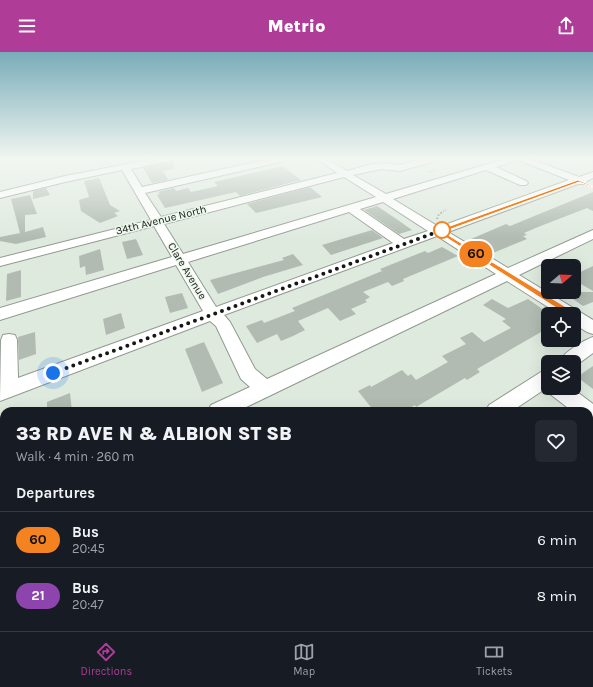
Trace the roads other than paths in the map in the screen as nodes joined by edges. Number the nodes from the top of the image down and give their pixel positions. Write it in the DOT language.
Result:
graph roads {
  1 [pos="41,185"];
  2 [pos="137,185"];
  3 [pos="166,185"];
  4 [pos="302,185"];
  5 [pos="364,185"];
  6 [pos="428,185"];
  7 [pos="567,185"];
  8 [pos="140,191"];
  9 [pos="0,195"];
  10 [pos="386,198"];
  11 [pos="352,209"];
  12 [pos="157,221"];
  13 [pos="438,227"];
  14 [pos="593,234"];
  15 [pos="402,244"];
  16 [pos="181,260"];
  17 [pos="0,262"];
  18 [pos="509,274"];
  19 [pos="560,307"];
  20 [pos="0,314"];
  21 [pos="212,314"];
  22 [pos="581,320"];
  23 [pos="593,328"];
  24 [pos="9,340"];
  25 [pos="593,344"];
  26 [pos="578,355"];
  27 [pos="541,386"];
  28 [pos="266,389"];
  29 [pos="5,391"];
  30 [pos="566,395"];
  31 [pos="227,407"];
  32 [pos="503,407"];
  33 [pos="581,407"];
  1 -- 9 [label="street"];
  2 -- 8 [label="street, Clare Avenue"];
  3 -- 8 [label="street"];
  4 -- 12 [label="street, 34th Avenue North"];
  5 -- 10 [label="street"];
  6 -- 10 [label="street"];
  7 -- 13 [label="street"];
  8 -- 12 [label="street, Clare Avenue"];
  10 -- 11 [label="street"];
  10 -- 13 [label="street"];
  11 -- 15 [label="street"];
  11 -- 16 [label="street"];
  12 -- 16 [label="street, Clare Avenue"];
  12 -- 17 [label="street, 34th Avenue North"];
  13 -- 15 [label="street"];
  13 -- 18 [label="street"];
  14 -- 18 [label="street"];
  15 -- 21 [label="street"];
  16 -- 20 [label="street"];
  16 -- 21 [label="street, Clare Avenue"];
  18 -- 19 [label="street"];
  18 -- 28 [label="street"];
  21 -- 28 [label="street, Clare Avenue"];
  21 -- 29 [label="street"];
  22 -- 23 [label="street"];
  24 -- 29 [label="street"];
  25 -- 26 [label="street"];
  27 -- 32 [label="street"];
  28 -- 31 [label="street"];
  30 -- 33 [label="street"];
}
